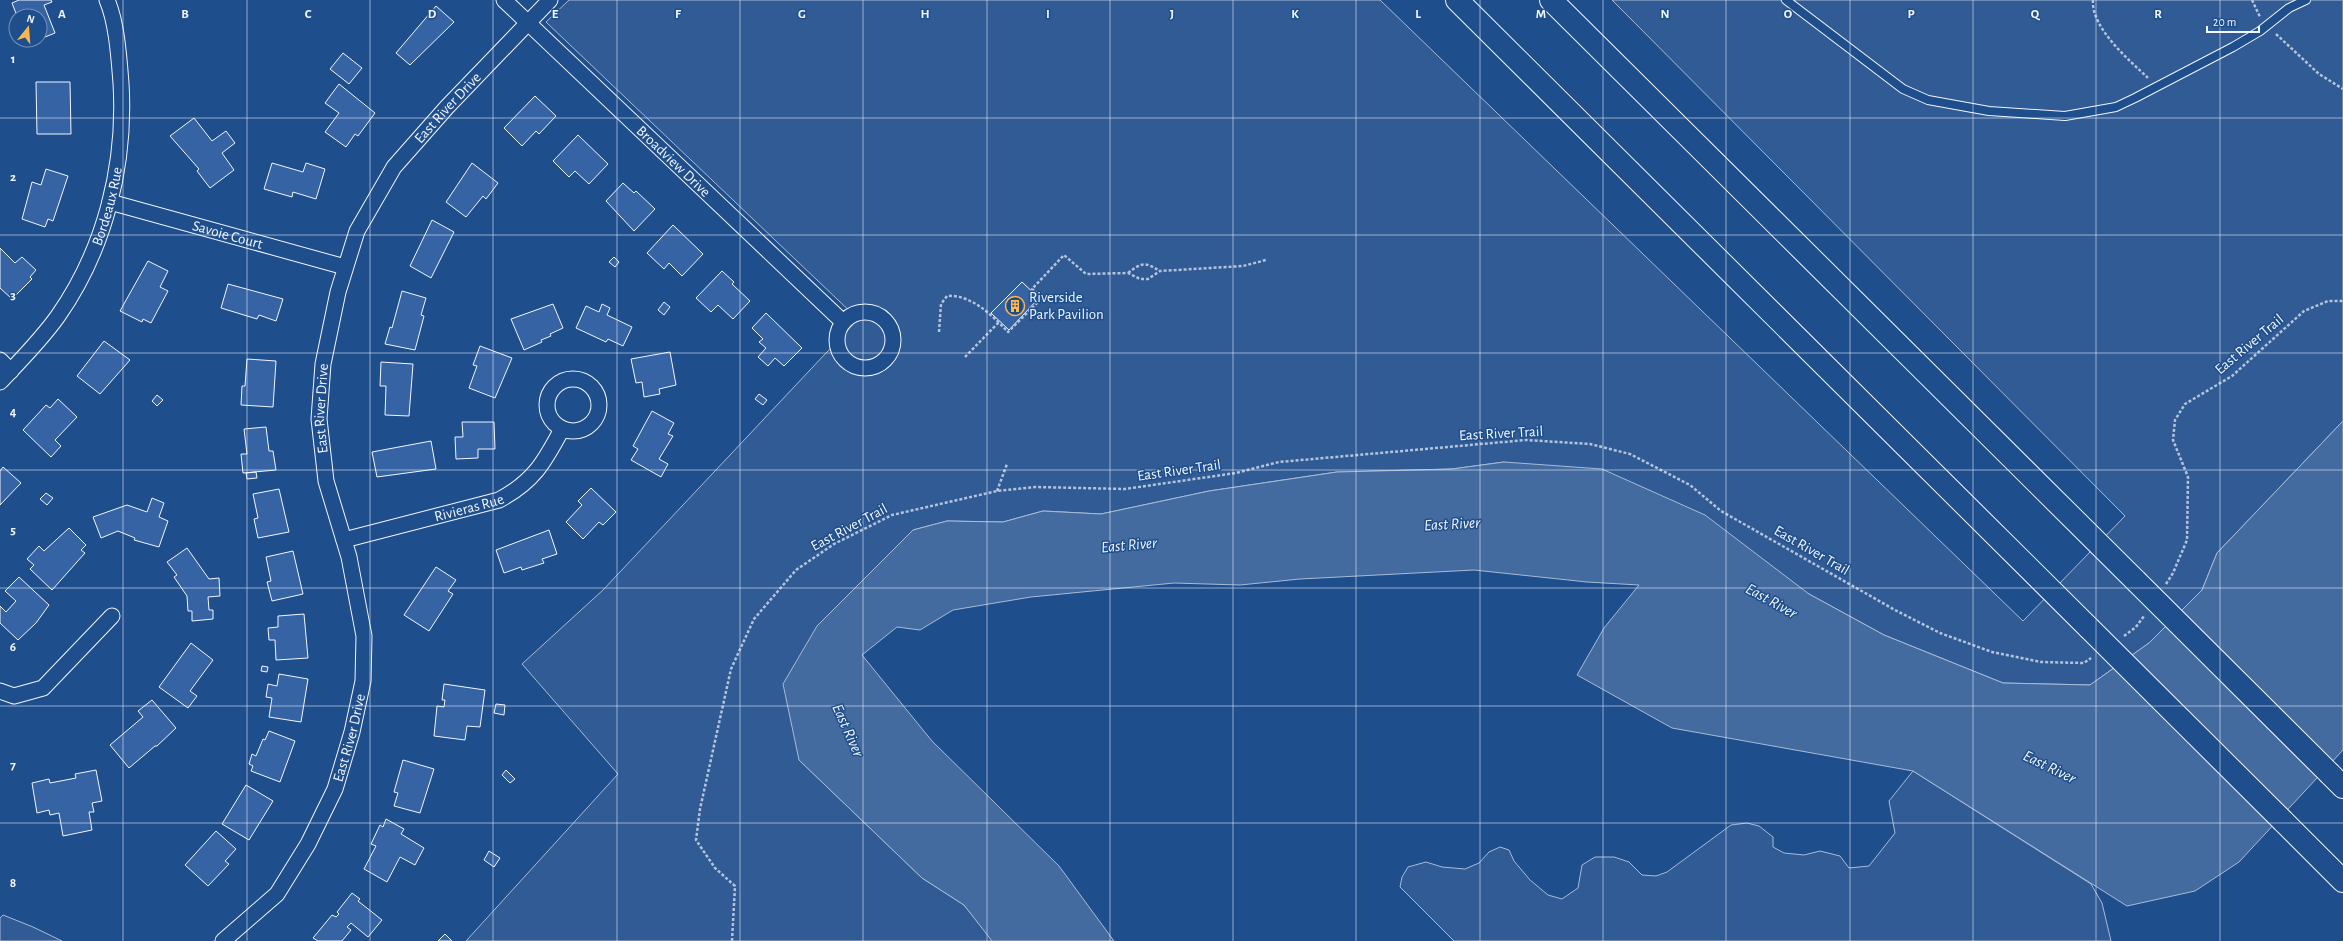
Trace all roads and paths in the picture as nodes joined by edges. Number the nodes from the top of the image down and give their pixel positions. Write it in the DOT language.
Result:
graph roads {
  1 [pos="107,0"];
  2 [pos="504,0"];
  3 [pos="550,0"];
  4 [pos="1457,0"];
  5 [pos="1551,0"];
  6 [pos="1786,0"];
  7 [pos="2093,0"];
  8 [pos="2252,0"];
  9 [pos="2306,0"];
  10 [pos="528,23"];
  11 [pos="2268,25"];
  12 [pos="2157,86"];
  13 [pos="2343,89"];
  14 [pos="110,202"];
  15 [pos="1266,260"];
  16 [pos="345,268"];
  17 [pos="1160,271"];
  18 [pos="1128,272"];
  19 [pos="2343,301"];
  20 [pos="843,322"];
  21 [pos="999,322"];
  22 [pos="939,332"];
  23 [pos="965,357"];
  24 [pos="0,360"];
  25 [pos="11,371"];
  26 [pos="0,382"];
  27 [pos="562,429"];
  28 [pos="1007,464"];
  29 [pos="996,491"];
  30 [pos="344,540"];
  31 [pos="2165,585"];
  32 [pos="2145,615"];
  33 [pos="112,616"];
  34 [pos="2119,639"];
  35 [pos="2096,655"];
  36 [pos="0,690"];
  37 [pos="2337,780"];
  38 [pos="2343,881"];
  39 [pos="223,941"];
  40 [pos="732,941"];
  1 -- 14 [label="street, Bordeaux Rue"];
  2 -- 10 [label="street, Broadview Drive"];
  3 -- 10 [label="street, East River Drive"];
  4 -- 38 [label="highway, bridge"];
  5 -- 37 [label="highway, bridge"];
  6 -- 12 [label="lane"];
  7 -- 12 [label="path"];
  8 -- 11 [label="path"];
  9 -- 11 [label="lane"];
  10 -- 16 [label="street, East River Drive"];
  10 -- 20 [label="street, Broadview Drive"];
  11 -- 12 [label="lane"];
  11 -- 13 [label="path"];
  14 -- 16 [label="street, Savoie Court"];
  14 -- 25 [label="street, Bordeaux Rue"];
  15 -- 17 [label="path"];
  16 -- 30 [label="street, East River Drive"];
  17 -- 18 [label="path"];
  17 -- 18 [label="path"];
  18 -- 21 [label="path"];
  19 -- 31 [label="path, East River Trail"];
  21 -- 22 [label="path"];
  21 -- 23 [label="path"];
  24 -- 25 [label="street"];
  25 -- 26 [label="street, Bordeaux Rue"];
  27 -- 30 [label="street, Rivieras Rue"];
  28 -- 29 [label="path"];
  29 -- 35 [label="path, East River Trail"];
  29 -- 40 [label="path, East River Trail"];
  30 -- 39 [label="street, East River Drive"];
  32 -- 34 [label="path"];
  33 -- 36 [label="street"];
}
